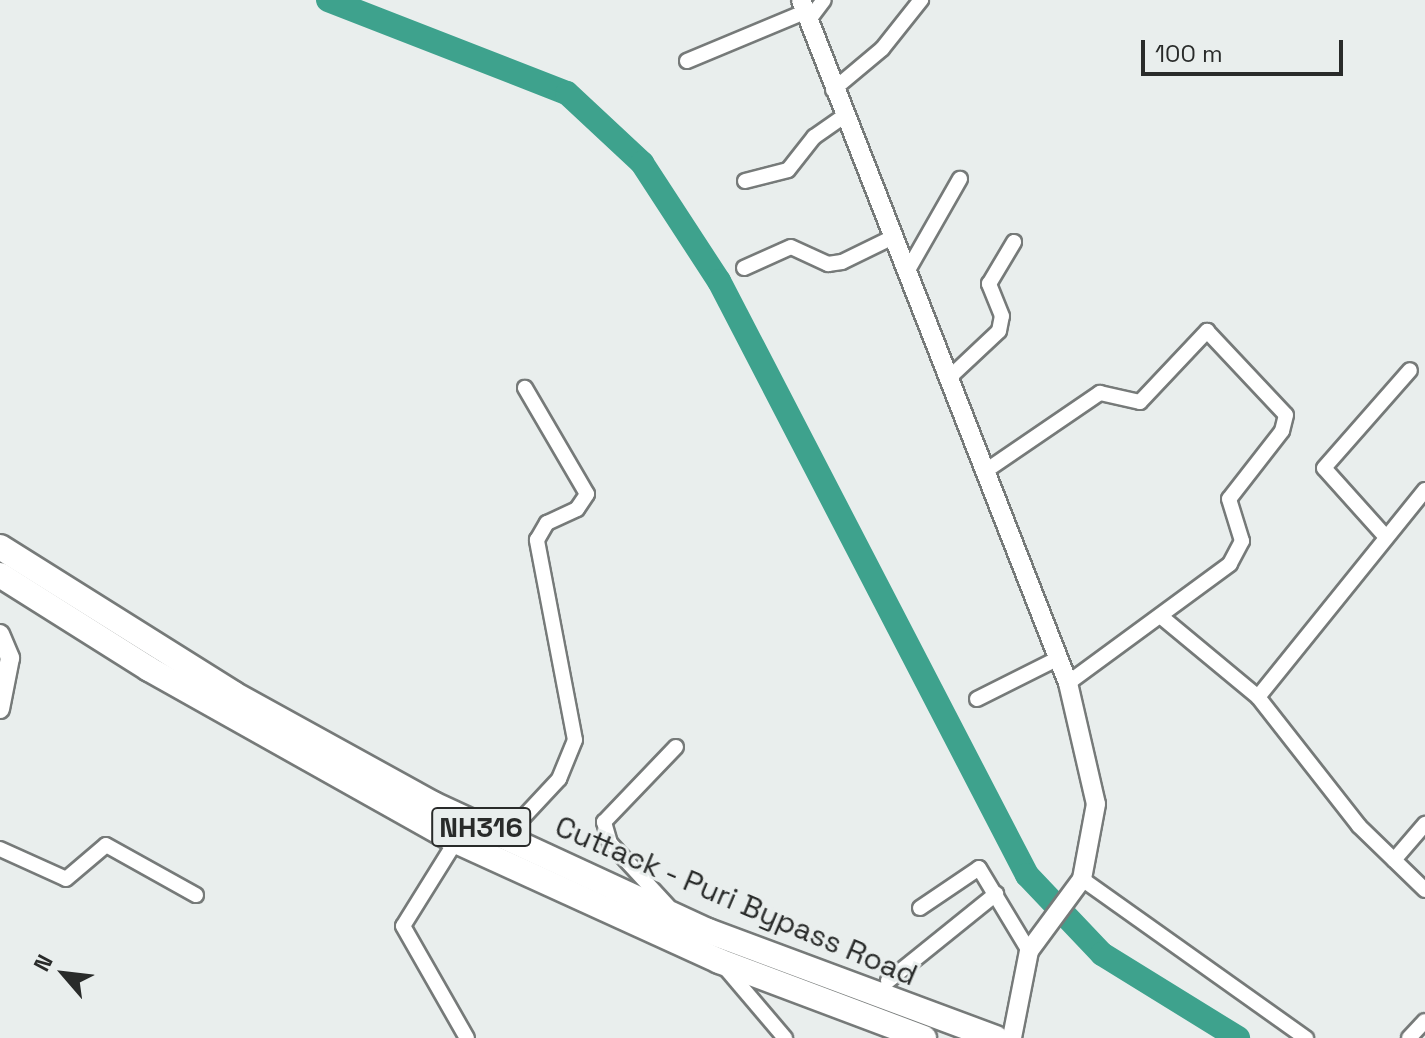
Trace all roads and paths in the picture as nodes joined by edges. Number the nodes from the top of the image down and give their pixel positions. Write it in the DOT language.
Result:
graph roads {
  1 [pos="824,0"];
  2 [pos="921,0"];
  3 [pos="805,11"];
  4 [pos="687,61"];
  5 [pos="833,90"];
  6 [pos="843,117"];
  7 [pos="960,179"];
  8 [pos="745,181"];
  9 [pos="893,237"];
  10 [pos="1014,242"];
  11 [pos="744,268"];
  12 [pos="908,270"];
  13 [pos="1410,370"];
  14 [pos="950,377"];
  15 [pos="525,388"];
  16 [pos="987,470"];
  17 [pos="1425,490"];
  18 [pos="1385,536"];
  19 [pos="0,547"];
  20 [pos="0,575"];
  21 [pos="1164,619"];
  22 [pos="0,634"];
  23 [pos="1059,658"];
  24 [pos="1068,683"];
  25 [pos="1258,697"];
  26 [pos="977,699"];
  27 [pos="0,709"];
  28 [pos="676,747"];
  29 [pos="1425,824"];
  30 [pos="504,838"];
  31 [pos="456,841"];
  32 [pos="0,849"];
  33 [pos="1394,860"];
  34 [pos="1079,884"];
  35 [pos="1425,890"];
  36 [pos="996,894"];
  37 [pos="196,895"];
  38 [pos="920,908"];
  39 [pos="679,919"];
  40 [pos="1034,944"];
  41 [pos="719,961"];
  42 [pos="888,981"];
  43 [pos="1425,1021"];
  44 [pos="467,1038"];
  45 [pos="785,1038"];
  46 [pos="924,1038"];
  47 [pos="996,1038"];
  48 [pos="1012,1038"];
  49 [pos="1306,1038"];
  50 [pos="1409,1038"];
  1 -- 3 [label="street"];
  2 -- 5 [label="street"];
  3 -- 4 [label="street"];
  3 -- 5 [label="street"];
  5 -- 6 [label="street"];
  6 -- 8 [label="street"];
  6 -- 9 [label="street"];
  7 -- 12 [label="street"];
  9 -- 11 [label="street"];
  9 -- 12 [label="street"];
  10 -- 14 [label="street"];
  12 -- 14 [label="street"];
  13 -- 18 [label="street"];
  14 -- 16 [label="street"];
  15 -- 30 [label="street"];
  16 -- 21 [label="street"];
  16 -- 23 [label="street"];
  17 -- 18 [label="street"];
  18 -- 25 [label="street"];
  19 -- 30 [label="highway, Cuttack - Puri Bypass Road / NH316"];
  20 -- 31 [label="highway, Cuttack - Puri Bypass Road / NH316"];
  21 -- 24 [label="street"];
  21 -- 25 [label="street"];
  22 -- 27 [label="street"];
  23 -- 24 [label="street"];
  23 -- 26 [label="street"];
  24 -- 34 [label="street"];
  25 -- 33 [label="street"];
  28 -- 39 [label="street"];
  29 -- 33 [label="street"];
  30 -- 39 [label="highway, Cuttack - Puri Bypass Road / NH316"];
  31 -- 41 [label="highway, Cuttack - Puri Bypass Road / NH316"];
  31 -- 44 [label="street"];
  32 -- 37 [label="street"];
  33 -- 35 [label="street"];
  34 -- 40 [label="street"];
  34 -- 49 [label="street"];
  36 -- 38 [label="street"];
  36 -- 40 [label="street"];
  36 -- 42 [label="street"];
  39 -- 47 [label="highway, Cuttack - Puri Bypass Road / NH316"];
  40 -- 48 [label="street"];
  41 -- 45 [label="street"];
  41 -- 46 [label="highway, Cuttack - Puri Bypass Road / NH316"];
  43 -- 50 [label="street"];
}
